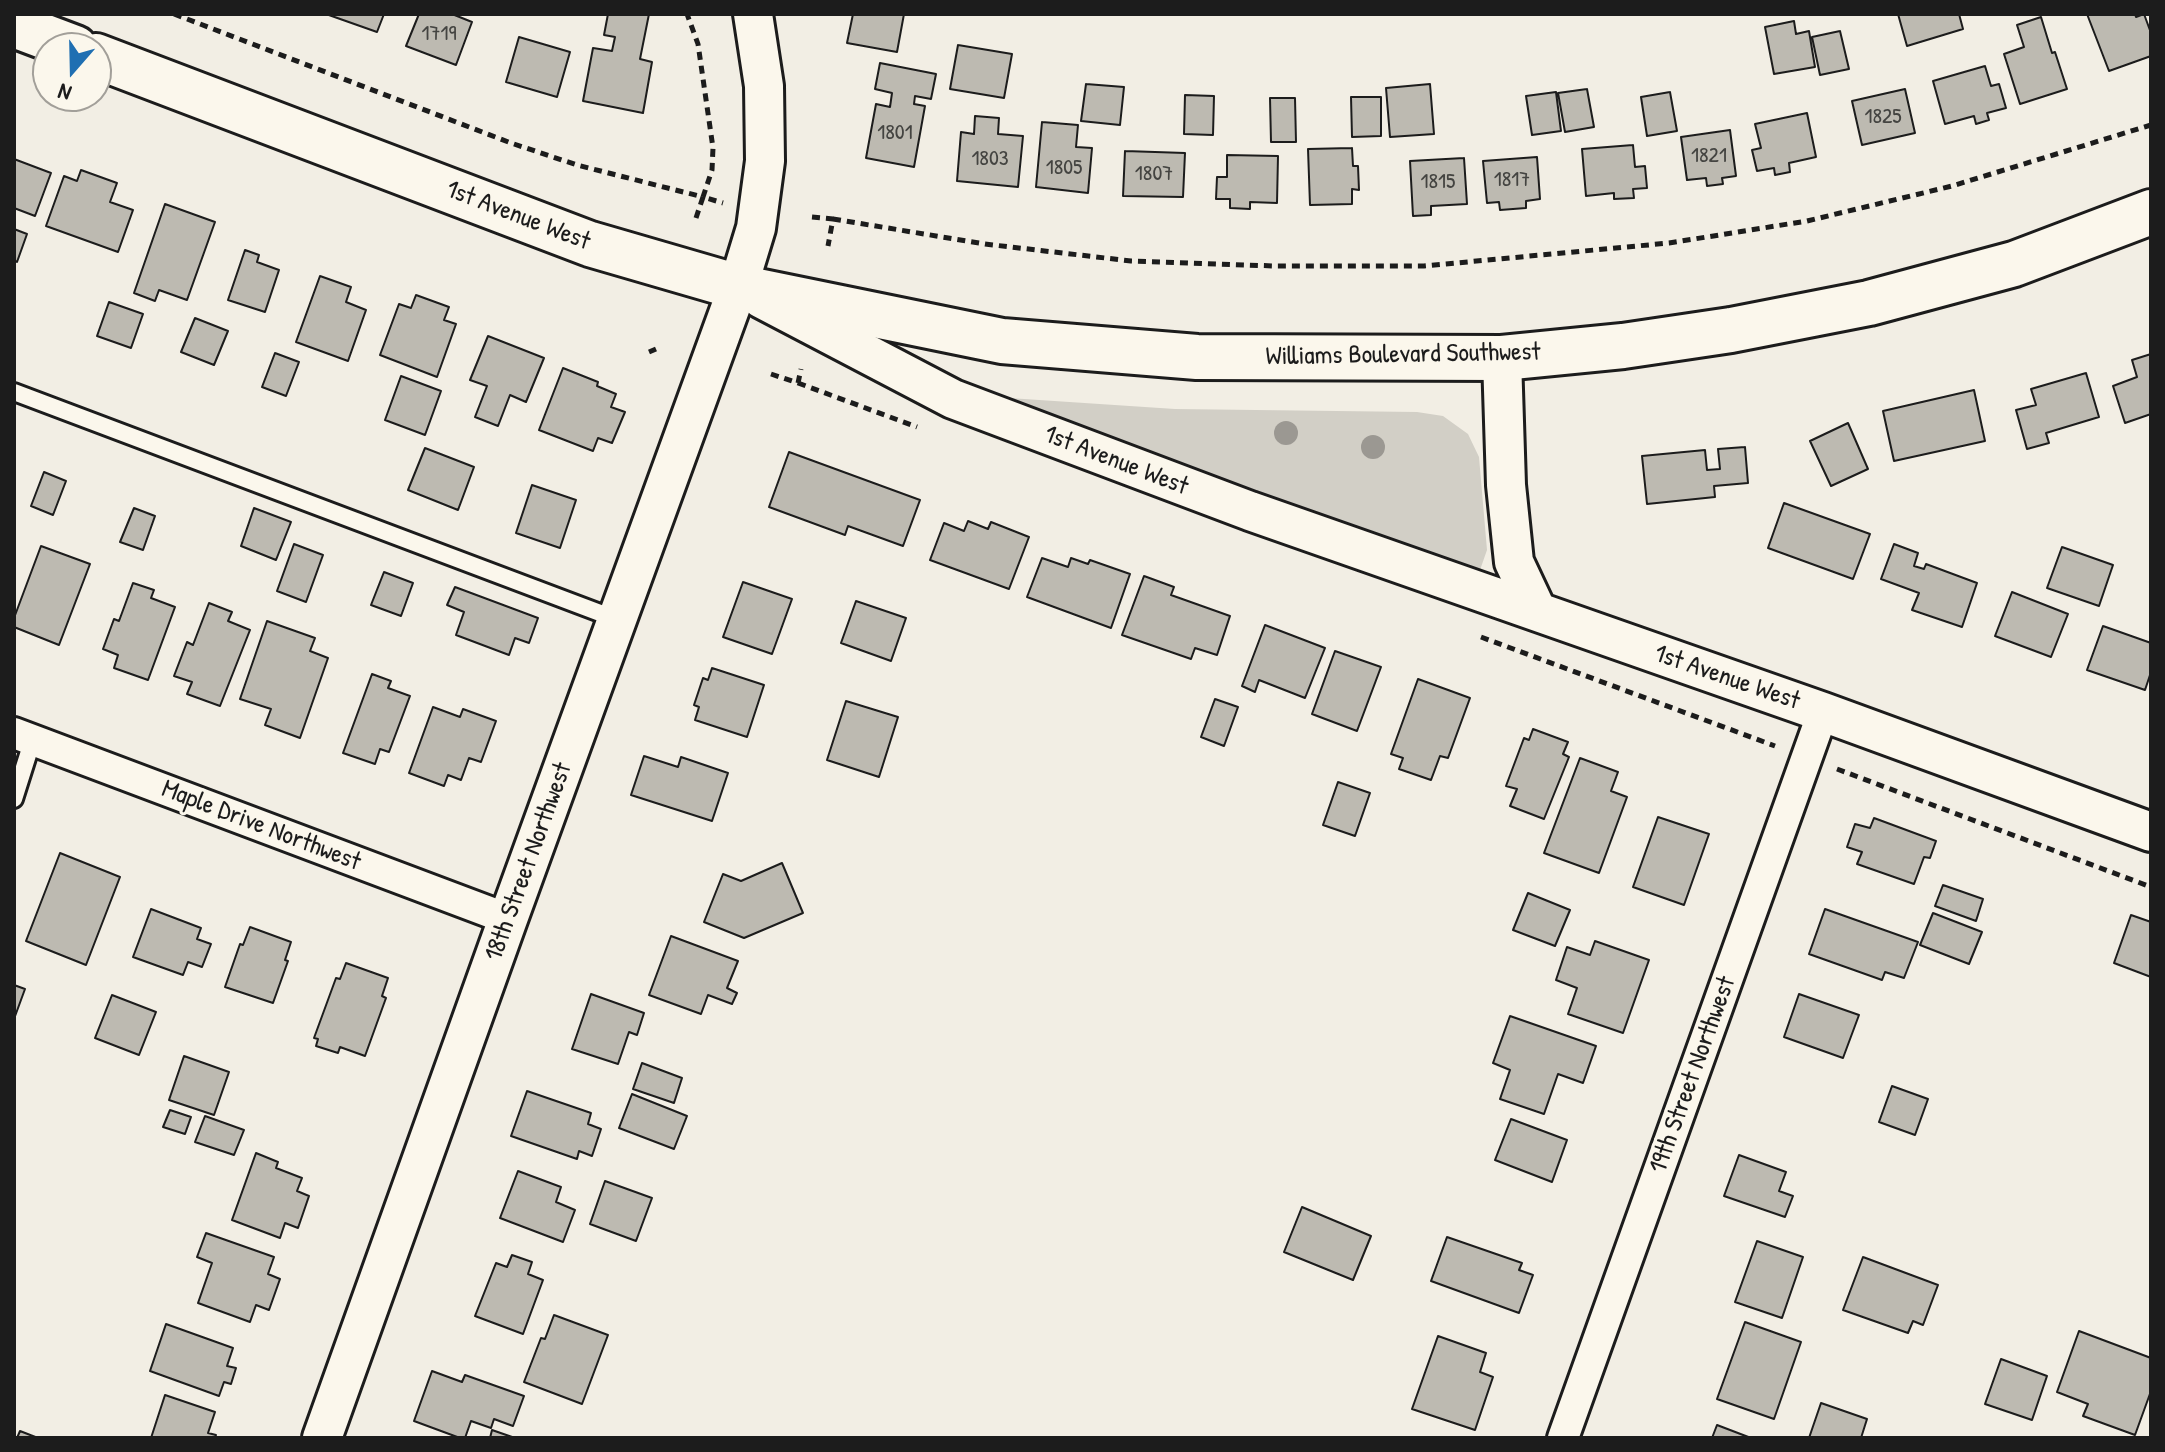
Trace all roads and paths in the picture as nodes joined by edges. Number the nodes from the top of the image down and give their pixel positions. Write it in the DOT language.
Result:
graph roads {
  1 [pos="174,14"];
  2 [pos="687,14"];
  3 [pos="753,14"];
  4 [pos="112,62"];
  5 [pos="2151,125"];
  6 [pos="703,197"];
  7 [pos="723,203"];
  8 [pos="2151,212"];
  9 [pos="812,217"];
  10 [pos="696,218"];
  11 [pos="833,219"];
  12 [pos="828,246"];
  13 [pos="738,287"];
  14 [pos="656,349"];
  15 [pos="649,352"];
  16 [pos="1502,358"];
  17 [pos="801,369"];
  18 [pos="771,374"];
  19 [pos="14,392"];
  20 [pos="1537,611"];
  21 [pos="616,619"];
  22 [pos="1823,712"];
  23 [pos="24,736"];
  24 [pos="14,799"];
  25 [pos="2151,832"];
  26 [pos="508,919"];
  27 [pos="322,1438"];
  28 [pos="1563,1438"];
  1 -- 6 [label="path"];
  2 -- 6 [label="path"];
  3 -- 13 [label="street, 18th Street Northwest"];
  4 -- 13 [label="main road, 1st Avenue West"];
  5 -- 11 [label="path"];
  6 -- 7 [label="path"];
  6 -- 10 [label="path"];
  8 -- 16 [label="main road, Williams Boulevard Southwest"];
  9 -- 11 [label="path"];
  11 -- 12 [label="path"];
  13 -- 16 [label="main road, Williams Boulevard Southwest"];
  13 -- 20 [label="street, 1st Avenue West"];
  13 -- 21 [label="street, 18th Street Northwest"];
  14 -- 15 [label="path"];
  16 -- 20 [label="street"];
  17 -- 18 [label="path"];
  19 -- 21 [label="lane"];
  20 -- 22 [label="street, 1st Avenue West"];
  21 -- 26 [label="street, 18th Street Northwest"];
  22 -- 25 [label="street, 1st Avenue West"];
  22 -- 28 [label="street, 19th Street Northwest"];
  23 -- 24 [label="lane"];
  23 -- 26 [label="street, Maple Drive Northwest"];
  26 -- 27 [label="street, 18th Street Northwest"];
}
